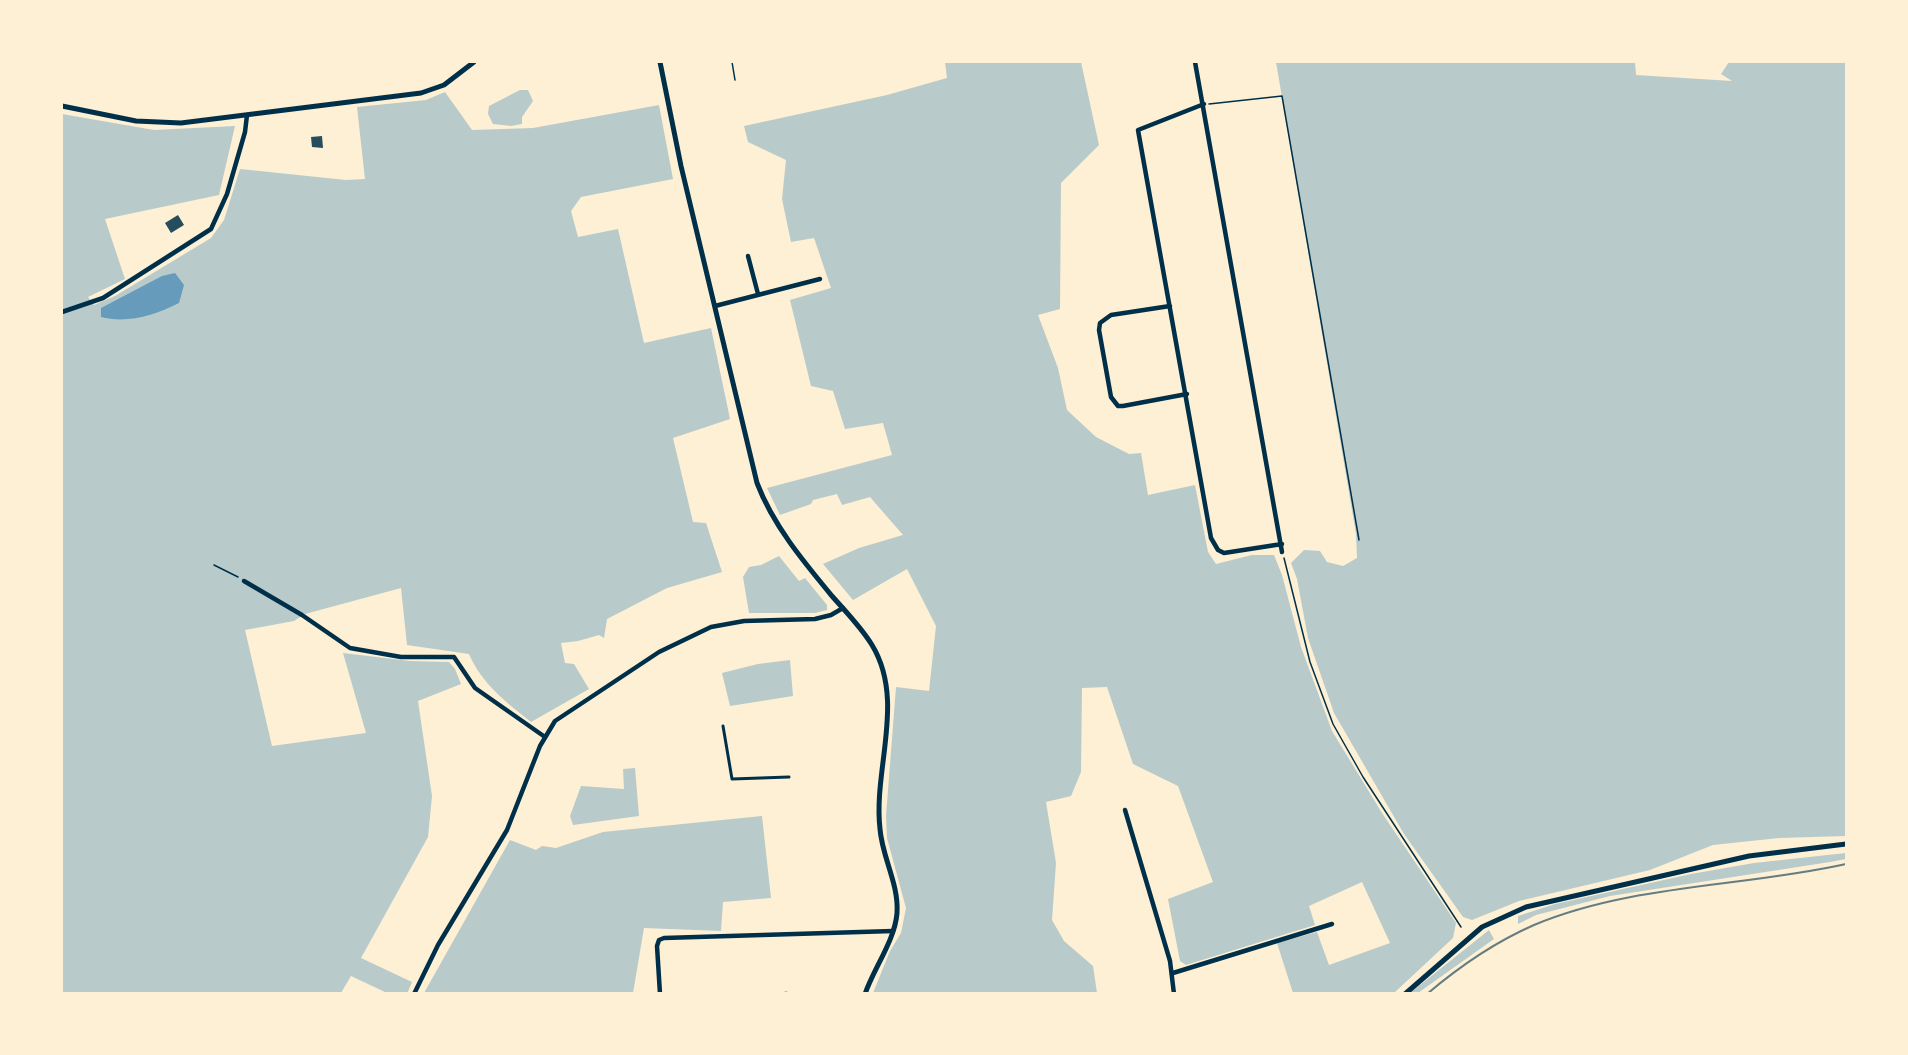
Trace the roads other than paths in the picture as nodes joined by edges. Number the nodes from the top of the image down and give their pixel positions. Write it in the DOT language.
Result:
graph roads {
  1 [pos="474,62"];
  2 [pos="660,62"];
  3 [pos="1195,62"];
  4 [pos="1204,104"];
  5 [pos="62,106"];
  6 [pos="247,116"];
  7 [pos="748,256"];
  8 [pos="820,279"];
  9 [pos="758,294"];
  10 [pos="715,306"];
  11 [pos="1170,306"];
  12 [pos="62,312"];
  13 [pos="1186,394"];
  14 [pos="1282,544"];
  15 [pos="1282,552"];
  16 [pos="244,580"];
  17 [pos="843,608"];
  18 [pos="723,726"];
  19 [pos="545,737"];
  20 [pos="789,777"];
  21 [pos="1125,810"];
  22 [pos="1846,844"];
  23 [pos="1332,924"];
  24 [pos="892,931"];
  25 [pos="1173,973"];
  26 [pos="414,993"];
  27 [pos="660,993"];
  28 [pos="859,993"];
  29 [pos="865,993"];
  30 [pos="1174,993"];
  31 [pos="1405,993"];
  1 -- 6 [label="street"];
  2 -- 10 [label="street"];
  3 -- 4 [label="street"];
  4 -- 11 [label="street"];
  4 -- 14 [label="street"];
  5 -- 6 [label="street"];
  6 -- 12 [label="street"];
  7 -- 9 [label="street"];
  8 -- 9 [label="street"];
  9 -- 10 [label="street"];
  10 -- 17 [label="street"];
  11 -- 13 [label="street"];
  11 -- 13 [label="street"];
  13 -- 14 [label="street"];
  14 -- 15 [label="street"];
  16 -- 19 [label="street"];
  17 -- 19 [label="street"];
  17 -- 24 [label="street"];
  18 -- 20 [label="street"];
  19 -- 26 [label="street"];
  21 -- 25 [label="street"];
  22 -- 31 [label="street"];
  23 -- 25 [label="street"];
  24 -- 27 [label="street"];
  24 -- 29 [label="street"];
  25 -- 30 [label="street"];
  28 -- 29 [label="street"];
}
